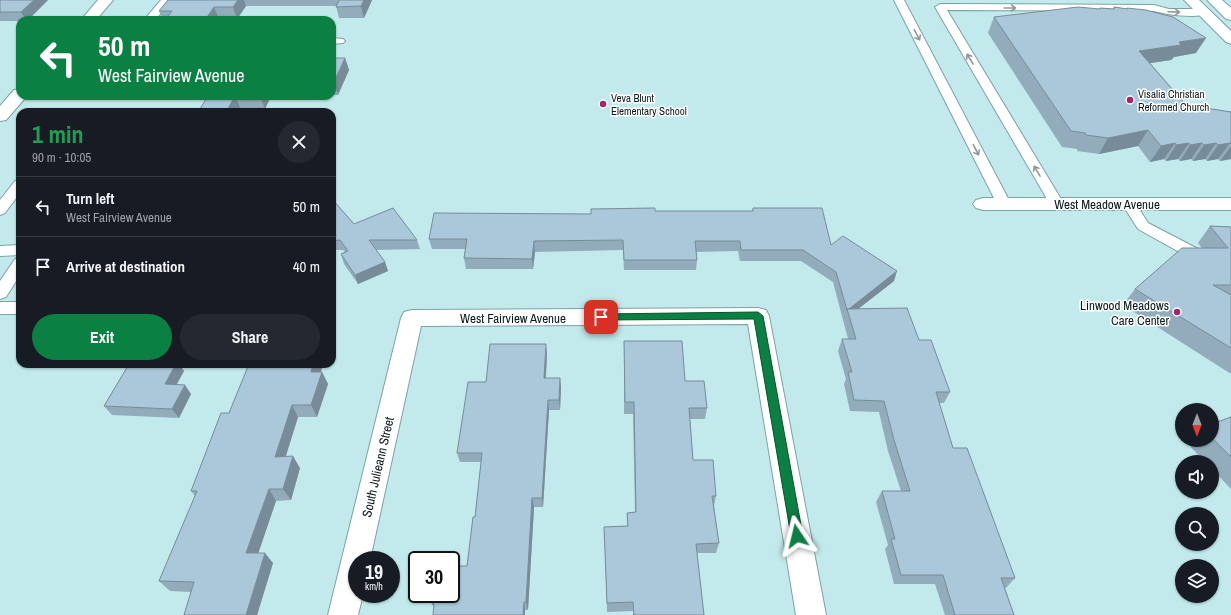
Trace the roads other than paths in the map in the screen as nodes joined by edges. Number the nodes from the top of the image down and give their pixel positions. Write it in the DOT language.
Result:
graph roads {
  1 [pos="106,0"];
  2 [pos="167,0"];
  3 [pos="899,0"];
  4 [pos="1190,0"];
  5 [pos="937,4"];
  6 [pos="1146,4"];
  7 [pos="1224,8"];
  8 [pos="92,16"];
  9 [pos="153,16"];
  10 [pos="1209,17"];
  11 [pos="1231,39"];
  12 [pos="16,98"];
  13 [pos="0,116"];
  14 [pos="16,189"];
  15 [pos="983,204"];
  16 [pos="1004,204"];
  17 [pos="1057,204"];
  18 [pos="1129,204"];
  19 [pos="1231,204"];
  20 [pos="0,210"];
  21 [pos="16,250"];
  22 [pos="0,251"];
  23 [pos="1195,254"];
  24 [pos="16,269"];
  25 [pos="0,293"];
  26 [pos="0,308"];
  27 [pos="16,308"];
  28 [pos="412,318"];
  29 [pos="343,615"];
  30 [pos="811,615"];
  1 -- 8 [label="street"];
  2 -- 9 [label="lane"];
  3 -- 16 [label="lane, one-way"];
  4 -- 10 [label="street"];
  5 -- 6 [label="lane, one-way"];
  17 -- 5 [label="lane, one-way"];
  6 -- 10 [label="lane, one-way"];
  7 -- 10 [label="street"];
  10 -- 11 [label="street"];
  12 -- 13 [label="street"];
  14 -- 20 [label="lane"];
  15 -- 16 [label="street, West Meadow Avenue"];
  16 -- 17 [label="street, West Meadow Avenue"];
  17 -- 18 [label="street, West Meadow Avenue"];
  18 -- 19 [label="street, West Meadow Avenue"];
  18 -- 23 [label="lane"];
  21 -- 22 [label="lane"];
  24 -- 25 [label="lane"];
  26 -- 27 [label="lane"];
  28 -- 29 [label="street, South Julieann Street"];
  28 -- 30 [label="street, West Fairview Avenue"];
}
